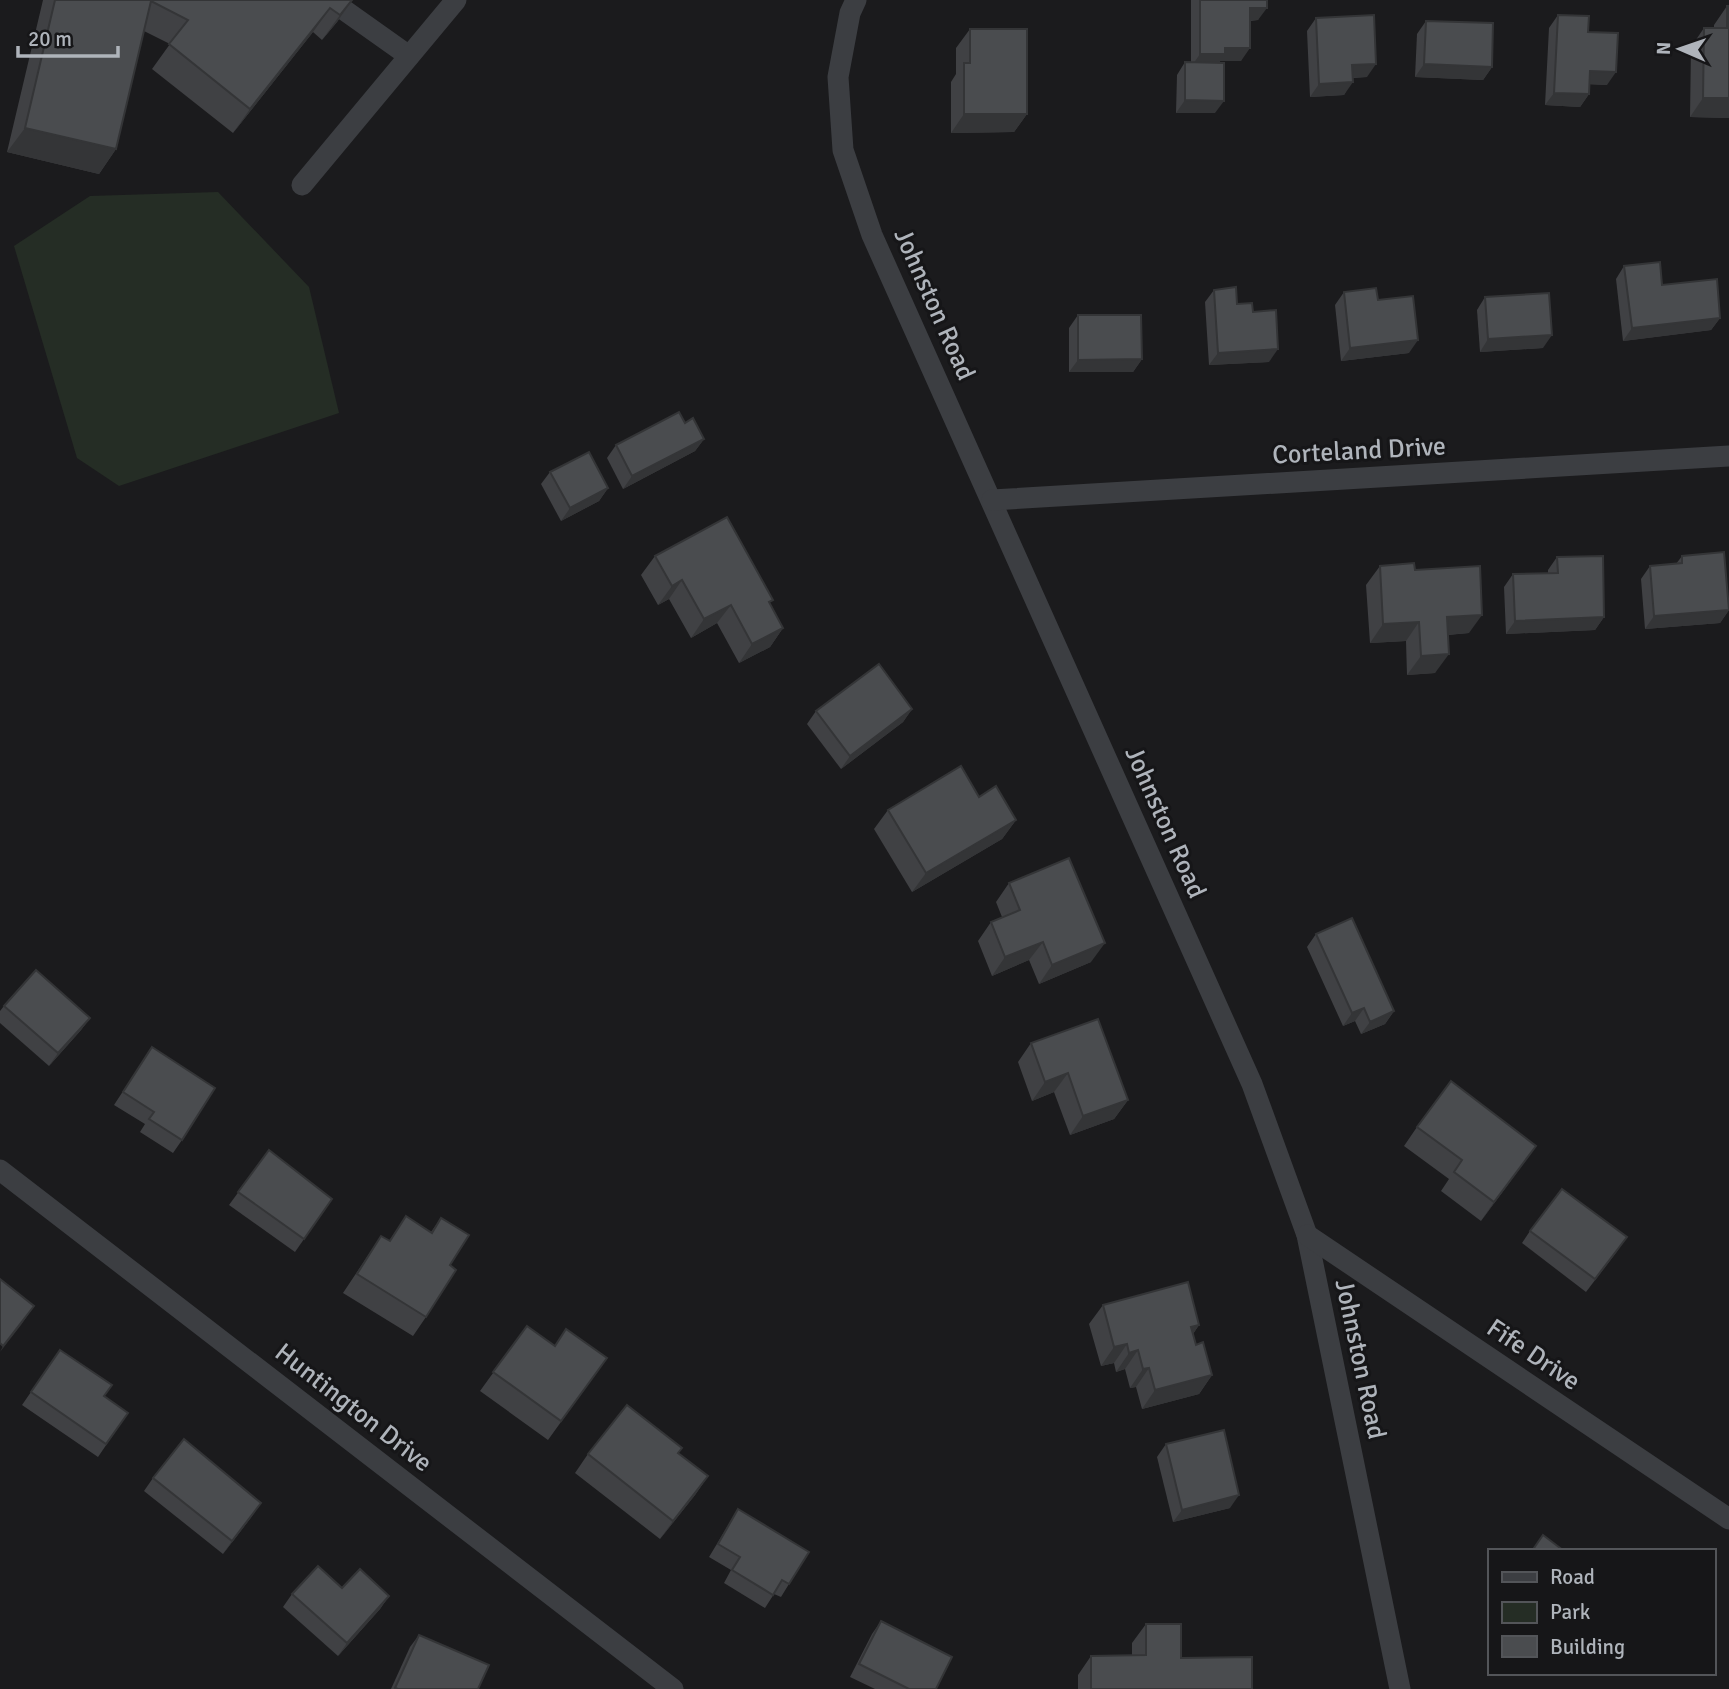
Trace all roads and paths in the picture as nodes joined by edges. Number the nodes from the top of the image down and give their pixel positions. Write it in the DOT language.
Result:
graph roads {
  1 [pos="330,0"];
  2 [pos="456,0"];
  3 [pos="856,0"];
  4 [pos="409,56"];
  5 [pos="302,185"];
  6 [pos="1729,456"];
  7 [pos="992,500"];
  8 [pos="0,1170"];
  9 [pos="1307,1235"];
  10 [pos="1729,1519"];
  11 [pos="673,1689"];
  12 [pos="1400,1689"];
  1 -- 4 [label="street"];
  2 -- 4 [label="street"];
  3 -- 7 [label="street, Johnston Road"];
  4 -- 5 [label="street"];
  6 -- 7 [label="street, Corteland Drive"];
  7 -- 9 [label="street, Johnston Road"];
  8 -- 11 [label="street, Huntington Drive"];
  9 -- 10 [label="street, Fife Drive"];
  9 -- 12 [label="street, Johnston Road"];
}
